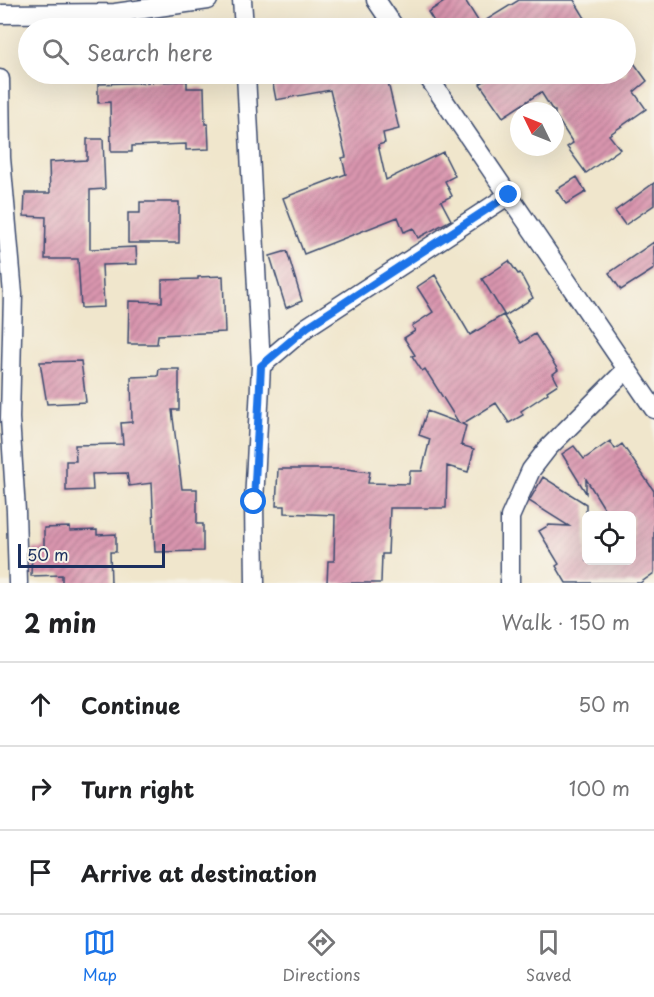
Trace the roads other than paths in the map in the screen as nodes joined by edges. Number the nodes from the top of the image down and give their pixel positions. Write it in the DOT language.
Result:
graph roads {
  1 [pos="207,0"];
  2 [pos="242,0"];
  3 [pos="376,0"];
  4 [pos="87,7"];
  5 [pos="0,14"];
  6 [pos="243,18"];
  7 [pos="388,18"];
  8 [pos="0,79"];
  9 [pos="247,84"];
  10 [pos="433,84"];
  11 [pos="509,195"];
  12 [pos="261,366"];
  13 [pos="627,369"];
  14 [pos="654,409"];
  15 [pos="18,583"];
  16 [pos="255,583"];
  17 [pos="510,583"];
  1 -- 4 [label="street"];
  2 -- 6 [label="street"];
  3 -- 7 [label="street"];
  4 -- 5 [label="street"];
  8 -- 15 [label="street"];
  9 -- 12 [label="street"];
  10 -- 11 [label="street"];
  11 -- 12 [label="street"];
  11 -- 13 [label="street"];
  12 -- 16 [label="street"];
  13 -- 14 [label="street"];
  13 -- 17 [label="street"];
}
